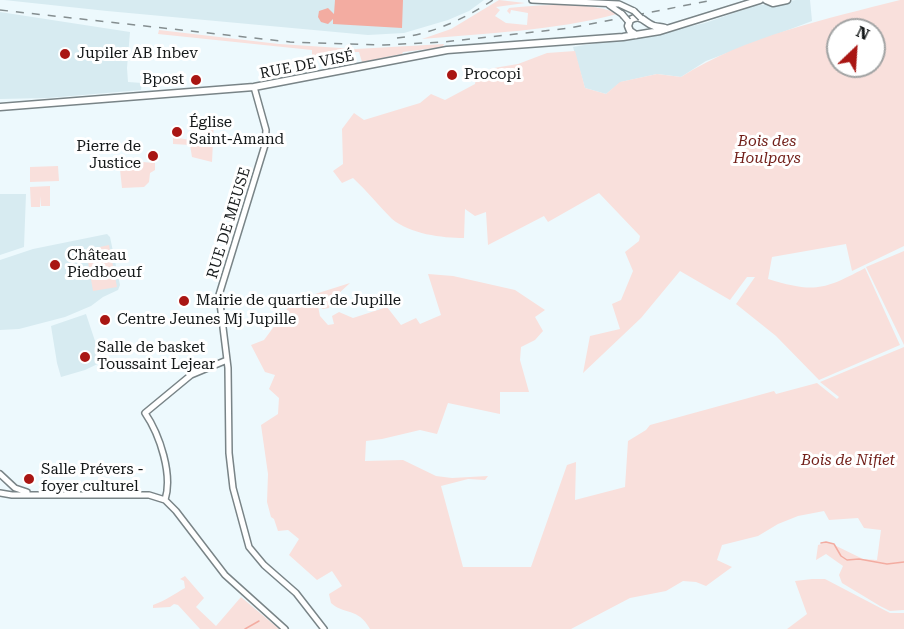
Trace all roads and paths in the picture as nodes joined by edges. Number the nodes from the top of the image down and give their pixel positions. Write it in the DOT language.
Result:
graph roads {
  1 [pos="532,0"];
  2 [pos="760,0"];
  3 [pos="766,0"];
  4 [pos="787,0"];
  5 [pos="607,4"];
  6 [pos="643,20"];
  7 [pos="629,23"];
  8 [pos="666,28"];
  9 [pos="639,34"];
  10 [pos="617,36"];
  11 [pos="254,87"];
  12 [pos="0,108"];
  13 [pos="227,360"];
  14 [pos="0,474"];
  15 [pos="10,484"];
  16 [pos="2,493"];
  17 [pos="34,493"];
  18 [pos="165,500"];
  19 [pos="285,629"];
  20 [pos="324,629"];
  1 -- 5 [label="street"];
  2 -- 8 [label="main road, RUE DE VISÉ"];
  3 -- 4 [label="main road"];
  5 -- 6 [label="street, bridge"];
  5 -- 7 [label="street, bridge"];
  6 -- 7 [label="main road, RUE DE VISÉ, bridge"];
  6 -- 8 [label="main road, RUE DE VISÉ"];
  6 -- 9 [label="main road"];
  7 -- 9 [label="main road"];
  7 -- 10 [label="main road, RUE DE VISÉ"];
  8 -- 9 [label="main road, RUE DE VISÉ"];
  9 -- 10 [label="main road, RUE DE VISÉ"];
  10 -- 11 [label="main road, RUE DE VISÉ"];
  11 -- 12 [label="main road, RUE DE VISÉ"];
  11 -- 13 [label="street, RUE DE MEUSE"];
  13 -- 18 [label="street"];
  13 -- 20 [label="street"];
  14 -- 15 [label="street"];
  15 -- 16 [label="street"];
  15 -- 17 [label="street"];
  16 -- 17 [label="street"];
  17 -- 18 [label="street"];
  18 -- 19 [label="street"];
}
